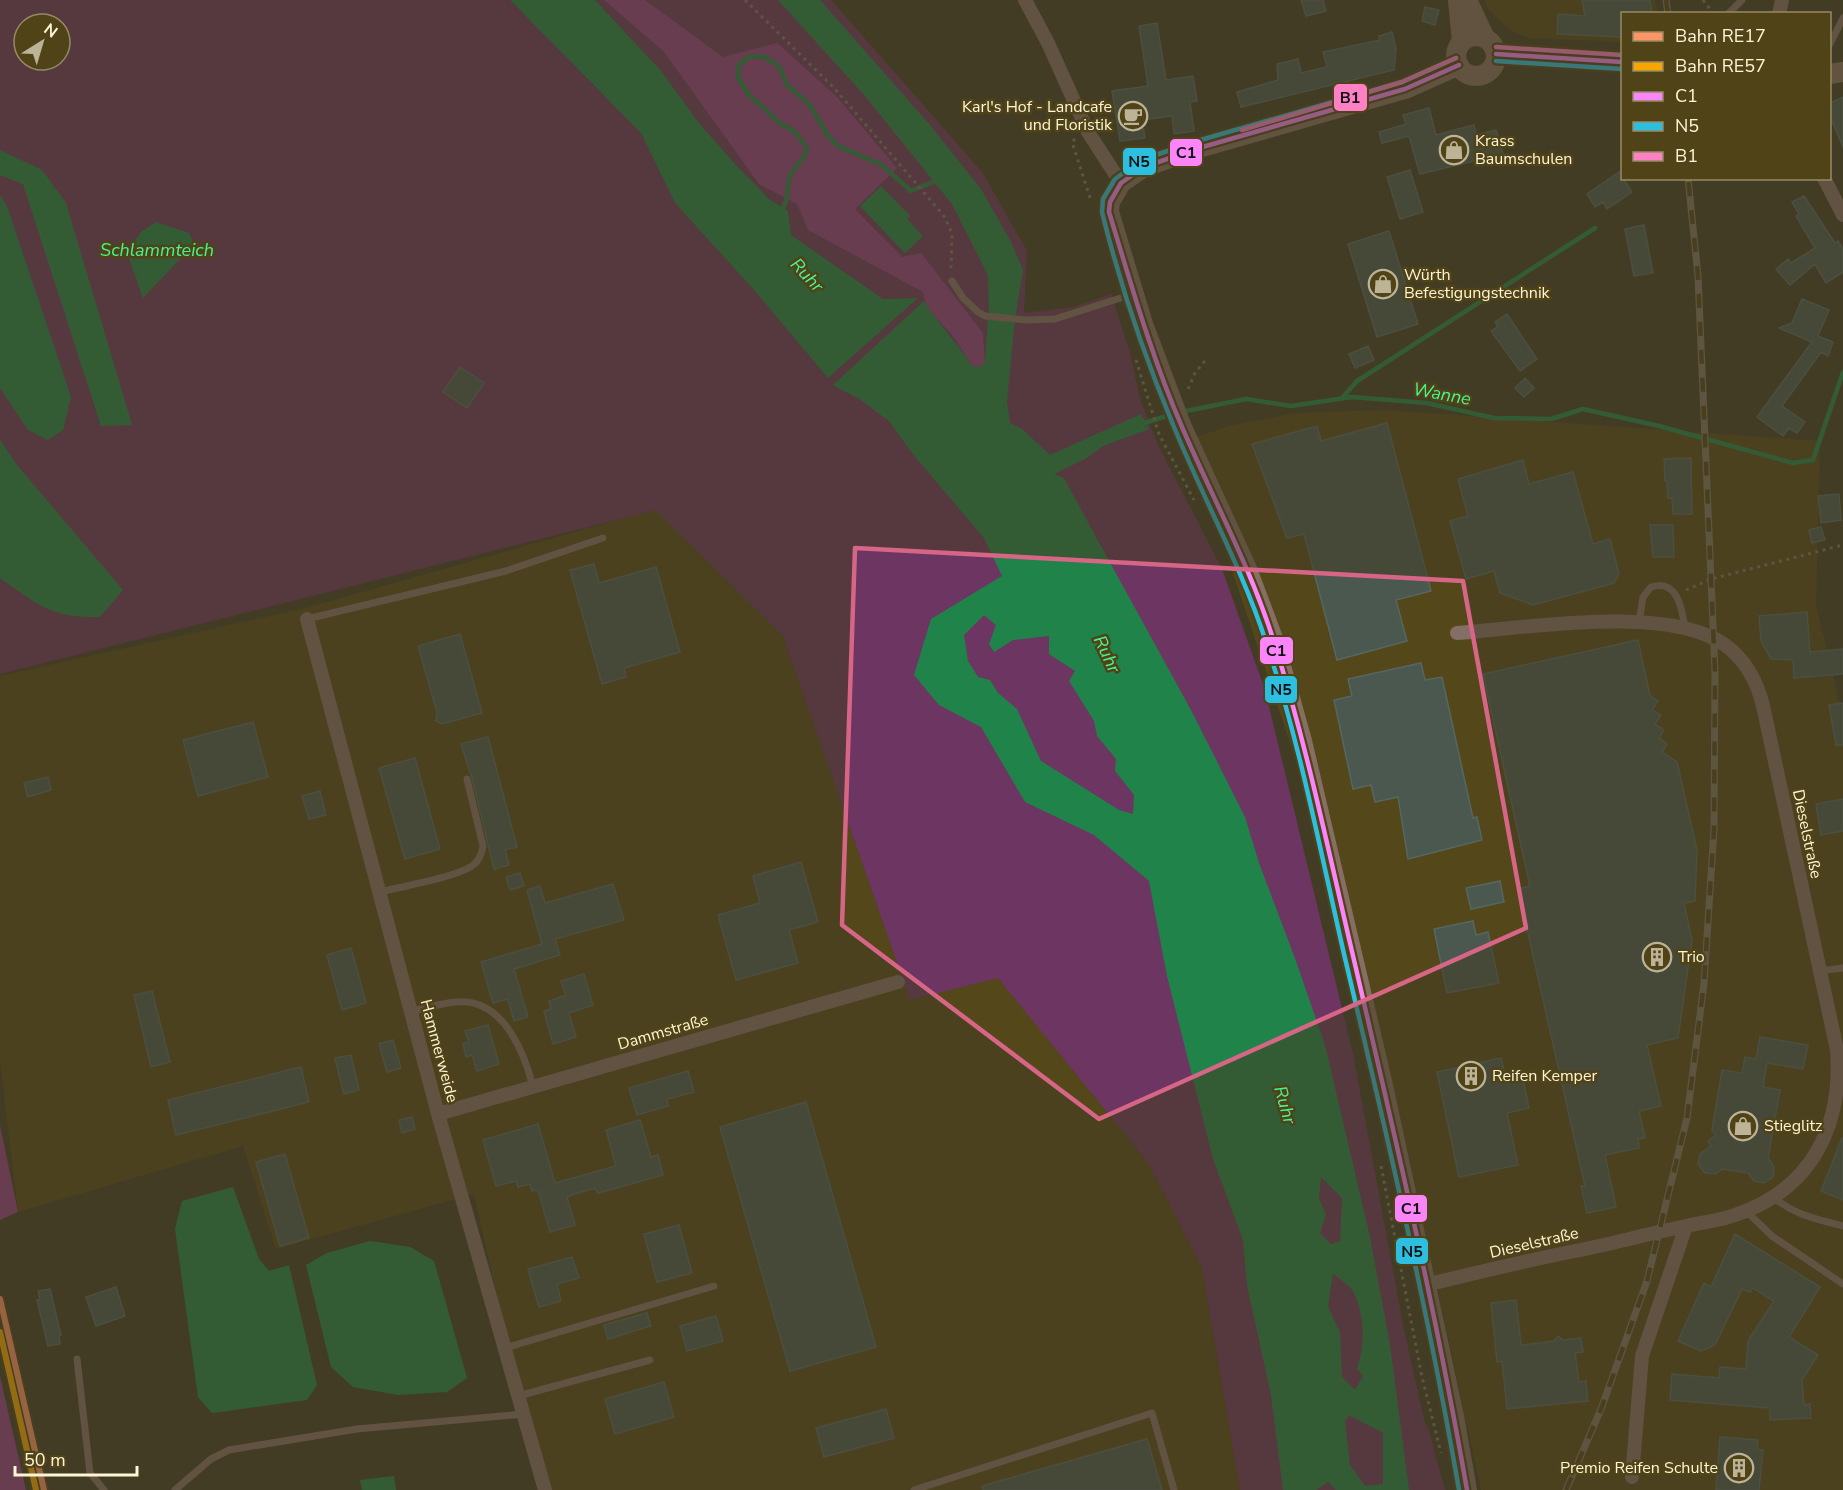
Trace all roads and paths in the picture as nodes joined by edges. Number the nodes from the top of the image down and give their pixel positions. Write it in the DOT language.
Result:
graph roads {
  1 [pos="744,0"];
  2 [pos="1025,0"];
  3 [pos="1458,0"];
  4 [pos="1467,0"];
  5 [pos="1703,0"];
  6 [pos="1742,0"];
  7 [pos="1712,12"];
  8 [pos="1730,12"];
  9 [pos="1843,18"];
  10 [pos="1485,38"];
  11 [pos="1462,42"];
  12 [pos="1831,42"];
  13 [pos="1496,54"];
  14 [pos="1621,62"];
  15 [pos="1459,65"];
  16 [pos="1825,180"];
  17 [pos="1121,183"];
  18 [pos="1843,215"];
  19 [pos="952,280"];
  20 [pos="1134,294"];
  21 [pos="1134,351"];
  22 [pos="1205,361"];
  23 [pos="1180,394"];
  24 [pos="1194,500"];
  25 [pos="603,538"];
  26 [pos="1843,545"];
  27 [pos="1676,595"];
  28 [pos="308,618"];
  29 [pos="1640,623"];
  30 [pos="1685,628"];
  31 [pos="1457,633"];
  32 [pos="467,779"];
  33 [pos="380,891"];
  34 [pos="1843,968"];
  35 [pos="1819,971"];
  36 [pos="897,982"];
  37 [pos="411,1011"];
  38 [pos="533,1087"];
  39 [pos="438,1114"];
  40 [pos="1379,1156"];
  41 [pos="1773,1197"];
  42 [pos="1746,1211"];
  43 [pos="1686,1226"];
  44 [pos="1843,1226"];
  45 [pos="1843,1284"];
  46 [pos="1425,1285"];
  47 [pos="714,1286"];
  48 [pos="505,1348"];
  49 [pos="77,1359"];
  50 [pos="650,1360"];
  51 [pos="518,1396"];
  52 [pos="524,1414"];
  53 [pos="1442,1458"];
  54 [pos="1632,1476"];
  55 [pos="104,1490"];
  56 [pos="175,1490"];
  57 [pos="545,1490"];
  58 [pos="914,1490"];
  59 [pos="1174,1490"];
  60 [pos="1467,1490"];
  1 -- 19 [label="path"];
  2 -- 17 [label="street"];
  3 -- 11 [label="street"];
  4 -- 10 [label="street"];
  5 -- 7 [label="path"];
  6 -- 8 [label="lane"];
  9 -- 12 [label="lane"];
  10 -- 11 [label="street"];
  10 -- 13 [label="street"];
  11 -- 15 [label="street"];
  13 -- 14 [label="street"];
  13 -- 15 [label="street"];
  15 -- 17 [label="street"];
  16 -- 18 [label="street"];
  17 -- 20 [label="street"];
  19 -- 20 [label="lane"];
  20 -- 23 [label="street"];
  21 -- 24 [label="path"];
  22 -- 23 [label="path"];
  23 -- 46 [label="street"];
  25 -- 28 [label="lane"];
  26 -- 27 [label="path"];
  27 -- 29 [label="lane"];
  27 -- 30 [label="lane"];
  28 -- 33 [label="street, Hammerweide"];
  29 -- 30 [label="street, Dieselstraße"];
  29 -- 31 [label="street, Dieselstraße"];
  30 -- 35 [label="street, Dieselstraße"];
  32 -- 33 [label="lane"];
  33 -- 37 [label="street, Hammerweide"];
  34 -- 35 [label="lane"];
  35 -- 41 [label="street, Dieselstraße"];
  36 -- 38 [label="street, Dammstraße"];
  37 -- 38 [label="lane"];
  37 -- 39 [label="street, Hammerweide"];
  38 -- 39 [label="street, Dammstraße"];
  39 -- 48 [label="street, Hammerweide"];
  40 -- 53 [label="path"];
  41 -- 42 [label="street, Dieselstraße"];
  41 -- 44 [label="lane"];
  42 -- 43 [label="street, Dieselstraße"];
  42 -- 45 [label="lane"];
  43 -- 46 [label="street, Dieselstraße"];
  43 -- 54 [label="street"];
  46 -- 60 [label="street"];
  47 -- 48 [label="lane"];
  48 -- 51 [label="street, Hammerweide"];
  49 -- 55 [label="lane"];
  50 -- 51 [label="lane"];
  51 -- 52 [label="street, Hammerweide"];
  52 -- 56 [label="lane"];
  52 -- 57 [label="street, Hammerweide"];
  58 -- 59 [label="lane"];
}
